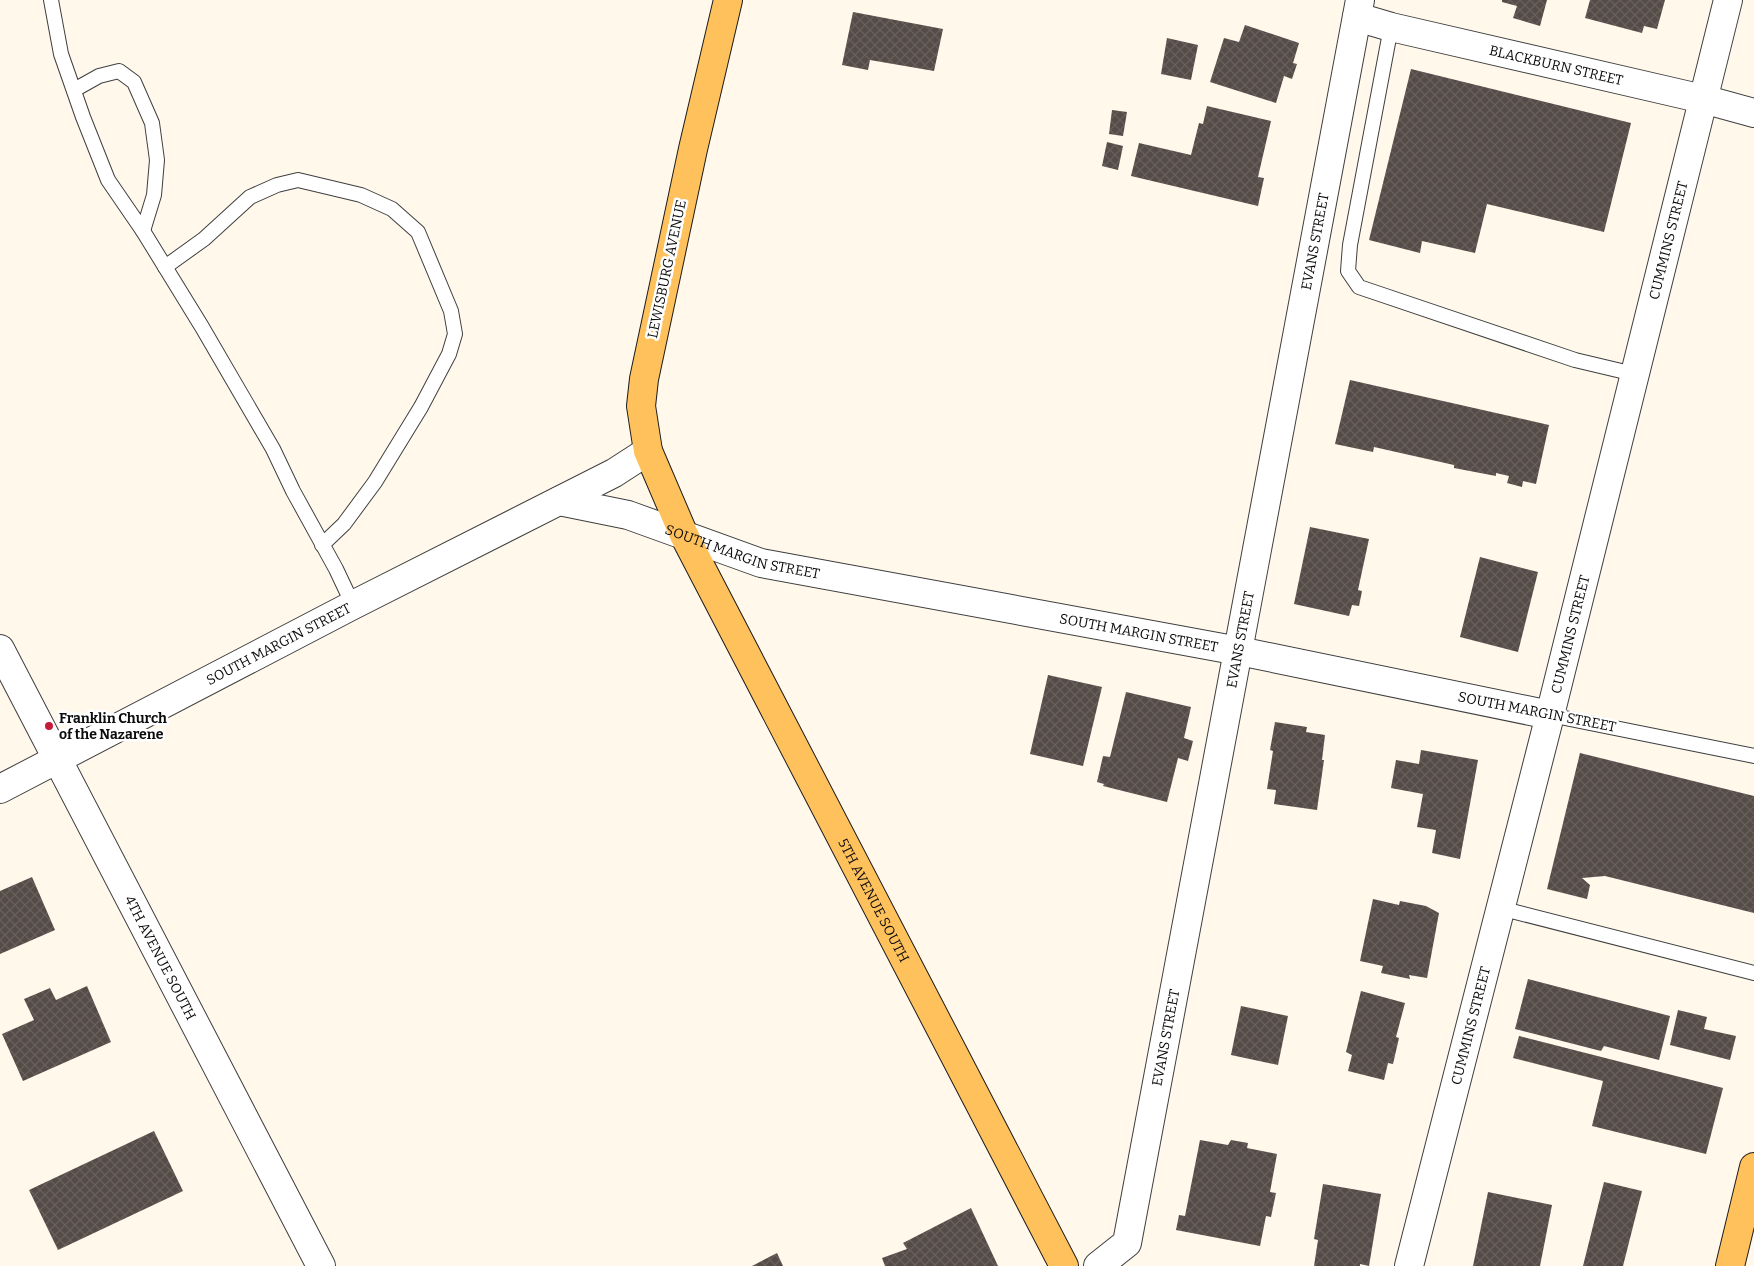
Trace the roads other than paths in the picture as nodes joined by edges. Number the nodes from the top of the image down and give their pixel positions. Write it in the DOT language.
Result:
graph roads {
  1 [pos="51,0"];
  2 [pos="728,0"];
  3 [pos="1728,0"];
  4 [pos="1359,9"];
  5 [pos="1391,27"];
  6 [pos="74,90"];
  7 [pos="1703,100"];
  8 [pos="1754,113"];
  9 [pos="143,232"];
  10 [pos="165,267"];
  11 [pos="1634,374"];
  12 [pos="648,451"];
  13 [pos="559,501"];
  14 [pos="684,535"];
  15 [pos="322,545"];
  16 [pos="353,605"];
  17 [pos="0,649"];
  18 [pos="1239,651"];
  19 [pos="1550,715"];
  20 [pos="1754,756"];
  21 [pos="58,760"];
  22 [pos="0,790"];
  23 [pos="1500,908"];
  24 [pos="1754,973"];
  25 [pos="1754,1167"];
  26 [pos="321,1266"];
  27 [pos="1064,1266"];
  28 [pos="1098,1266"];
  29 [pos="1409,1266"];
  30 [pos="1730,1266"];
  1 -- 6 [label="lane"];
  2 -- 12 [label="main road, LEWISBURG AVENUE"];
  3 -- 7 [label="street, CUMMINS STREET"];
  4 -- 5 [label="street, BLACKBURN STREET"];
  4 -- 18 [label="street, EVANS STREET"];
  5 -- 7 [label="street, BLACKBURN STREET"];
  5 -- 11 [label="lane"];
  6 -- 9 [label="lane"];
  6 -- 9 [label="lane"];
  7 -- 8 [label="street, BLACKBURN STREET"];
  7 -- 11 [label="street, CUMMINS STREET"];
  9 -- 10 [label="lane"];
  10 -- 15 [label="lane"];
  10 -- 15 [label="lane"];
  11 -- 19 [label="street, CUMMINS STREET"];
  12 -- 13 [label="street, SOUTH MARGIN STREET"];
  12 -- 14 [label="main road, LEWISBURG AVENUE"];
  13 -- 14 [label="street, SOUTH MARGIN STREET"];
  13 -- 16 [label="street, SOUTH MARGIN STREET"];
  14 -- 18 [label="street, SOUTH MARGIN STREET"];
  14 -- 27 [label="main road, 5TH AVENUE SOUTH"];
  15 -- 16 [label="lane"];
  16 -- 21 [label="street, SOUTH MARGIN STREET"];
  17 -- 21 [label="street, 4TH AVENUE SOUTH"];
  18 -- 19 [label="street, SOUTH MARGIN STREET"];
  18 -- 28 [label="street, EVANS STREET"];
  19 -- 20 [label="lane, SOUTH MARGIN STREET"];
  19 -- 23 [label="street, CUMMINS STREET"];
  21 -- 22 [label="street, SOUTH MARGIN STREET"];
  21 -- 26 [label="street, 4TH AVENUE SOUTH"];
  23 -- 24 [label="lane"];
  23 -- 29 [label="street, CUMMINS STREET"];
  25 -- 30 [label="main road"];
}
